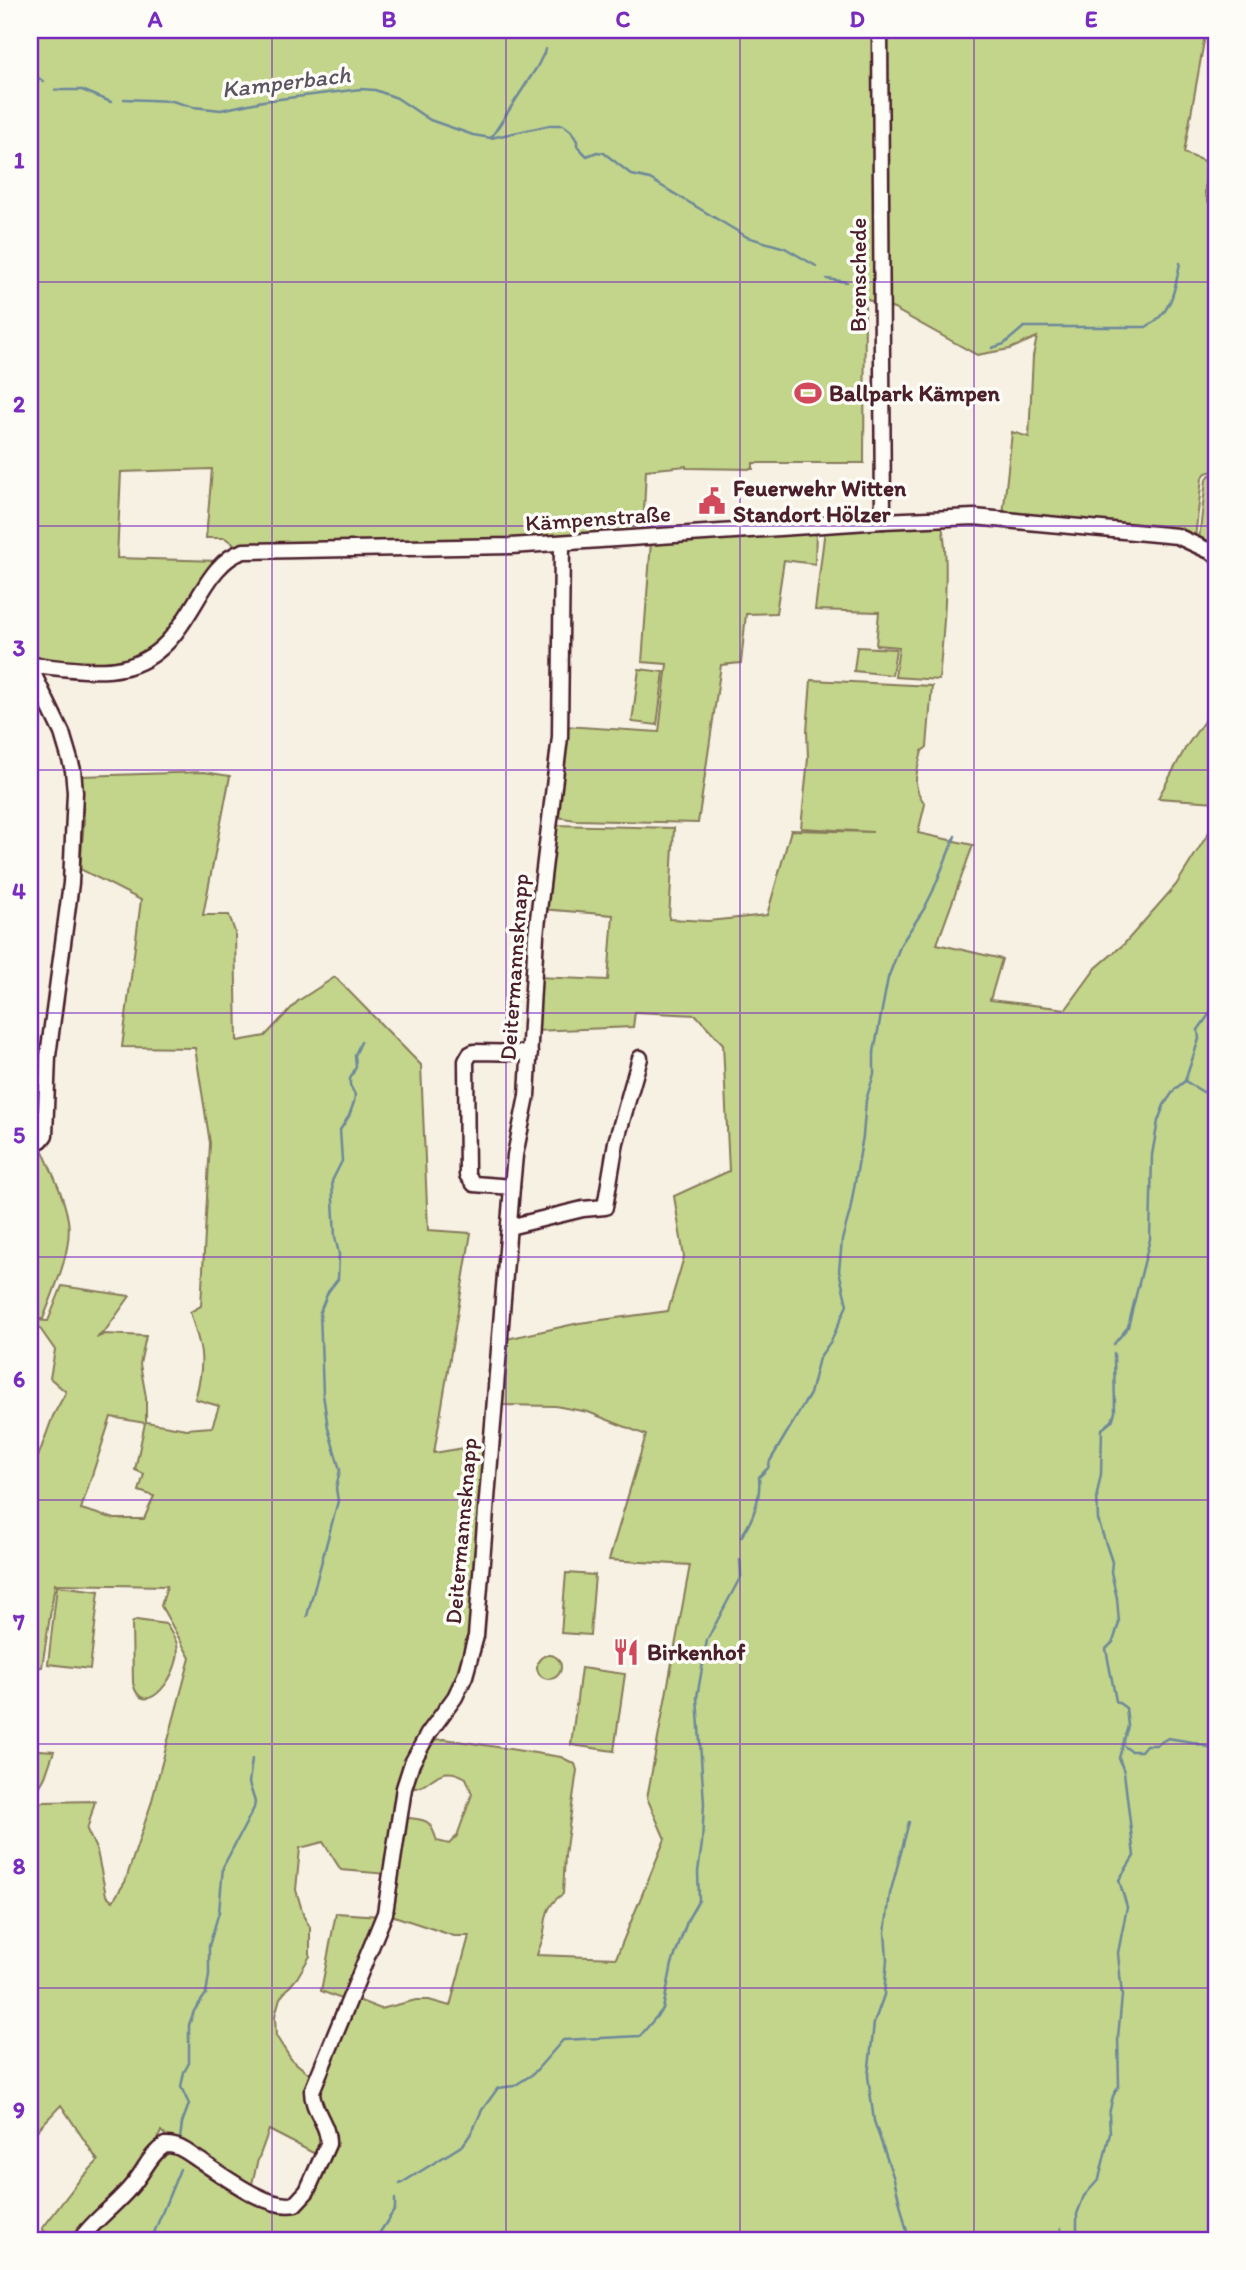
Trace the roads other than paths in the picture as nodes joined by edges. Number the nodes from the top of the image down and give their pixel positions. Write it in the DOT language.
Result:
graph roads {
  1 [pos="880,30"];
  2 [pos="883,521"];
  3 [pos="562,543"];
  4 [pos="1216,554"];
  5 [pos="30,666"];
  6 [pos="530,1054"];
  7 [pos="640,1058"];
  8 [pos="30,1144"];
  9 [pos="512,1187"];
  10 [pos="509,1227"];
  11 [pos="80,2240"];
  1 -- 2 [label="street, Brenschede"];
  2 -- 3 [label="street, Kämpenstraße"];
  2 -- 4 [label="street, Kämpenstraße"];
  3 -- 5 [label="street, Kämpenstraße"];
  3 -- 6 [label="street, Deitermannsknapp"];
  5 -- 8 [label="street"];
  6 -- 9 [label="street, Deitermannsknapp"];
  6 -- 9 [label="street"];
  7 -- 10 [label="street"];
  9 -- 10 [label="street, Deitermannsknapp"];
  10 -- 11 [label="street, Deitermannsknapp"];
}
